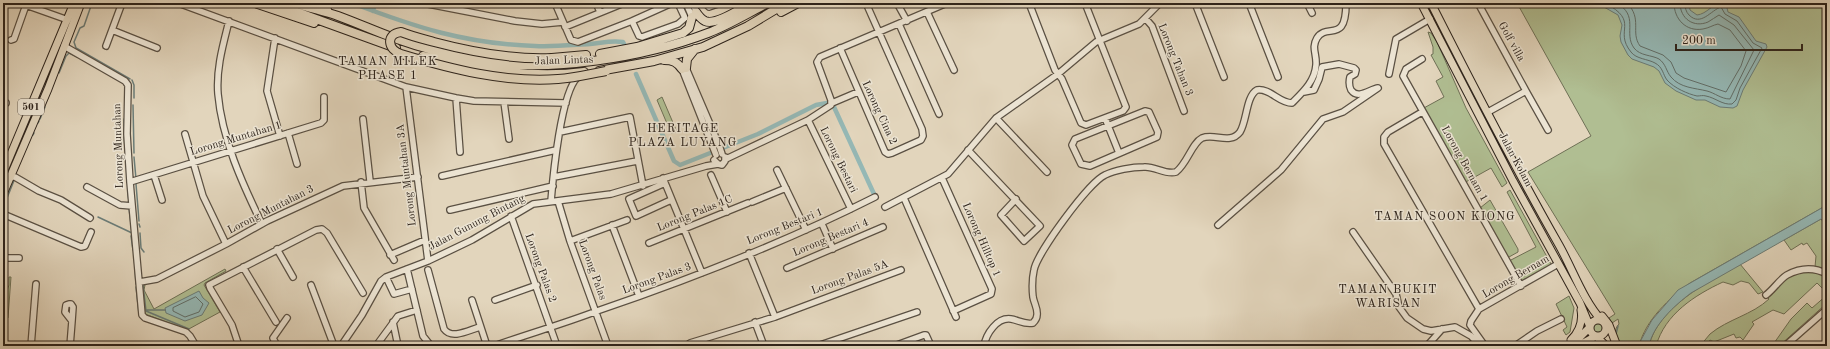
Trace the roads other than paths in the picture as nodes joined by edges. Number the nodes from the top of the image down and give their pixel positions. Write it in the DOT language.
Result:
graph roads {
  1 [pos="20,3"];
  2 [pos="74,3"];
  3 [pos="81,3"];
  4 [pos="122,3"];
  5 [pos="178,3"];
  6 [pos="255,3"];
  7 [pos="272,3"];
  8 [pos="295,3"];
  9 [pos="423,3"];
  10 [pos="555,3"];
  11 [pos="596,3"];
  12 [pos="624,3"];
  13 [pos="672,3"];
  14 [pos="678,3"];
  15 [pos="686,3"];
  16 [pos="693,3"];
  17 [pos="705,3"];
  18 [pos="720,3"];
  19 [pos="751,3"];
  20 [pos="757,3"];
  21 [pos="768,3"];
  22 [pos="786,3"];
  23 [pos="798,3"];
  24 [pos="866,3"];
  25 [pos="897,3"];
  26 [pos="1029,3"];
  27 [pos="1085,3"];
  28 [pos="1160,3"];
  29 [pos="1195,3"];
  30 [pos="1250,3"];
  31 [pos="1307,3"];
  32 [pos="1346,3"];
  33 [pos="1421,3"];
  34 [pos="1431,3"];
  35 [pos="1478,3"];
  36 [pos="944,4"];
  37 [pos="26,5"];
  38 [pos="441,5"];
  39 [pos="314,7"];
  40 [pos="600,12"];
  41 [pos="927,12"];
  42 [pos="1312,13"];
  43 [pos="694,14"];
  44 [pos="768,15"];
  45 [pos="1145,18"];
  46 [pos="1430,19"];
  47 [pos="68,20"];
  48 [pos="735,20"];
  49 [pos="632,21"];
  50 [pos="907,21"];
  51 [pos="229,22"];
  52 [pos="564,24"];
  53 [pos="899,24"];
  54 [pos="724,25"];
  55 [pos="334,26"];
  56 [pos="112,30"];
  57 [pos="879,32"];
  58 [pos="275,38"];
  59 [pos="10,40"];
  60 [pos="1099,41"];
  61 [pos="64,46"];
  62 [pos="106,46"];
  63 [pos="157,48"];
  64 [pos="840,48"];
  65 [pos="695,49"];
  66 [pos="642,52"];
  67 [pos="555,58"];
  68 [pos="1422,59"];
  69 [pos="654,60"];
  70 [pos="578,62"];
  71 [pos="684,68"];
  72 [pos="954,70"];
  73 [pos="606,71"];
  74 [pos="1058,74"];
  75 [pos="1389,74"];
  76 [pos="578,77"];
  77 [pos="1224,77"];
  78 [pos="1278,78"];
  79 [pos="1471,81"];
  80 [pos="406,87"];
  81 [pos="1466,91"];
  82 [pos="1526,91"];
  83 [pos="858,92"];
  84 [pos="1304,92"];
  85 [pos="324,97"];
  86 [pos="456,98"];
  87 [pos="504,102"];
  88 [pos="832,102"];
  89 [pos="566,103"];
  90 [pos="1184,111"];
  91 [pos="1422,112"];
  92 [pos="1488,112"];
  93 [pos="939,114"];
  94 [pos="996,118"];
  95 [pos="1105,118"];
  96 [pos="363,119"];
  97 [pos="808,120"];
  98 [pos="1108,126"];
  99 [pos="1548,130"];
  100 [pos="560,132"];
  101 [pos="288,133"];
  102 [pos="185,134"];
  103 [pos="280,136"];
  104 [pos="508,139"];
  105 [pos="232,150"];
  106 [pos="556,150"];
  107 [pos="968,150"];
  108 [pos="460,152"];
  109 [pos="1119,153"];
  110 [pos="718,154"];
  111 [pos="637,161"];
  112 [pos="192,163"];
  113 [pos="297,164"];
  114 [pos="777,170"];
  115 [pos="1047,172"];
  116 [pos="5,175"];
  117 [pos="154,175"];
  118 [pos="712,175"];
  119 [pos="442,176"];
  120 [pos="418,177"];
  121 [pos="554,177"];
  122 [pos="942,178"];
  123 [pos="664,181"];
  124 [pos="130,182"];
  125 [pos="361,182"];
  126 [pos="370,182"];
  127 [pos="552,186"];
  128 [pos="643,186"];
  129 [pos="87,187"];
  130 [pos="786,188"];
  131 [pos="3,194"];
  132 [pos="875,197"];
  133 [pos="904,198"];
  134 [pos="1016,199"];
  135 [pos="162,200"];
  136 [pos="671,200"];
  137 [pos="551,201"];
  138 [pos="558,201"];
  139 [pos="132,206"];
  140 [pos="885,207"];
  141 [pos="851,209"];
  142 [pos="450,210"];
  143 [pos="727,212"];
  144 [pos="3,214"];
  145 [pos="511,216"];
  146 [pos="90,218"];
  147 [pos="627,220"];
  148 [pos="262,224"];
  149 [pos="822,224"];
  150 [pos="612,225"];
  151 [pos="1218,225"];
  152 [pos="883,227"];
  153 [pos="684,230"];
  154 [pos="806,230"];
  155 [pos="91,232"];
  156 [pos="1353,232"];
  157 [pos="425,240"];
  158 [pos="570,241"];
  159 [pos="649,243"];
  160 [pos="226,244"];
  161 [pos="277,249"];
  162 [pos="832,249"];
  163 [pos="749,253"];
  164 [pos="3,258"];
  165 [pos="19,258"];
  166 [pos="428,261"];
  167 [pos="1558,264"];
  168 [pos="243,267"];
  169 [pos="787,268"];
  170 [pos="407,269"];
  171 [pos="428,270"];
  172 [pos="901,270"];
  173 [pos="702,273"];
  174 [pos="1827,274"];
  175 [pos="386,276"];
  176 [pos="292,278"];
  177 [pos="140,282"];
  178 [pos="36,284"];
  179 [pos="311,285"];
  180 [pos="536,285"];
  181 [pos="1521,286"];
  182 [pos="412,289"];
  183 [pos="363,293"];
  184 [pos="1575,295"];
  185 [pos="1766,295"];
  186 [pos="639,296"];
  187 [pos="472,300"];
  188 [pos="495,300"];
  189 [pos="1588,301"];
  190 [pos="1479,309"];
  191 [pos="1827,309"];
  192 [pos="417,310"];
  193 [pos="953,311"];
  194 [pos="596,312"];
  195 [pos="917,312"];
  196 [pos="775,317"];
  197 [pos="956,317"];
  198 [pos="287,318"];
  199 [pos="1561,319"];
  200 [pos="72,321"];
  201 [pos="1602,321"];
  202 [pos="276,322"];
  203 [pos="393,322"];
  204 [pos="755,322"];
  205 [pos="550,326"];
  206 [pos="480,327"];
  207 [pos="1590,327"];
  208 [pos="1442,329"];
  209 [pos="1606,329"];
  210 [pos="1596,336"];
  211 [pos="690,343"];
  212 [pos="32,346"];
  213 [pos="70,346"];
  214 [pos="196,346"];
  215 [pos="239,346"];
  216 [pos="277,346"];
  217 [pos="334,346"];
  218 [pos="341,346"];
  219 [pos="376,346"];
  220 [pos="398,346"];
  221 [pos="431,346"];
  222 [pos="487,346"];
  223 [pos="494,346"];
  224 [pos="557,346"];
  225 [pos="608,346"];
  226 [pos="764,346"];
  227 [pos="817,346"];
  228 [pos="894,346"];
  229 [pos="931,346"];
  230 [pos="984,346"];
  231 [pos="1427,346"];
  232 [pos="1480,346"];
  233 [pos="1485,346"];
  234 [pos="1515,346"];
  235 [pos="1566,346"];
  236 [pos="1578,346"];
  237 [pos="1606,346"];
  238 [pos="1616,346"];
  239 [pos="1784,346"];
  1 -- 37 [label="street"];
  2 -- 47 [label="main road, 501"];
  3 -- 61 [label="main road, 501"];
  4 -- 56 [label="street"];
  5 -- 51 [label="street"];
  6 -- 55 [label="highway, Jalan Lintas"];
  7 -- 55 [label="highway, Jalan Lintas"];
  8 -- 39 [label="highway, Jalan Lintas"];
  9 -- 38 [label="street"];
  10 -- 52 [label="street"];
  11 -- 40 [label="street"];
  12 -- 40 [label="street"];
  13 -- 49 [label="street"];
  14 -- 49 [label="street"];
  15 -- 43 [label="street"];
  16 -- 43 [label="street"];
  17 -- 18 [label="street"];
  19 -- 43 [label="highway"];
  20 -- 48 [label="highway"];
  21 -- 48 [label="highway, Jalan Lintas"];
  22 -- 44 [label="highway, Jalan Lintas"];
  23 -- 44 [label="highway"];
  24 -- 57 [label="street"];
  25 -- 50 [label="street"];
  26 -- 74 [label="street"];
  27 -- 60 [label="street"];
  28 -- 45 [label="street"];
  29 -- 77 [label="street"];
  30 -- 78 [label="street"];
  31 -- 42 [label="street"];
  32 -- 84 [label="street"];
  33 -- 46 [label="main road, Jalan Kolam"];
  34 -- 79 [label="main road, Jalan Kolam"];
  35 -- 82 [label="street, Golf villa"];
  36 -- 41 [label="street"];
  37 -- 47 [label="street"];
  37 -- 59 [label="street"];
  38 -- 52 [label="street"];
  39 -- 70 [label="highway, Jalan Lintas"];
  40 -- 52 [label="street"];
  41 -- 50 [label="street"];
  41 -- 72 [label="street"];
  43 -- 54 [label="highway"];
  43 -- 66 [label="highway"];
  43 -- 67 [label="highway"];
  44 -- 65 [label="highway, Jalan Lintas"];
  45 -- 60 [label="street"];
  45 -- 90 [label="street, Lorong Tahan 3"];
  46 -- 75 [label="street"];
  46 -- 81 [label="main road, Jalan Kolam"];
  47 -- 116 [label="main road, 501"];
  48 -- 54 [label="highway, Jalan Lintas"];
  49 -- 52 [label="street"];
  50 -- 53 [label="street"];
  51 -- 58 [label="street"];
  51 -- 105 [label="street"];
  53 -- 57 [label="street"];
  53 -- 93 [label="street"];
  54 -- 66 [label="highway, Jalan Lintas"];
  55 -- 73 [label="highway, Jalan Lintas"];
  56 -- 62 [label="street"];
  56 -- 63 [label="street"];
  57 -- 64 [label="street"];
  57 -- 83 [label="street, Lorong Cina 2"];
  58 -- 80 [label="street"];
  58 -- 103 [label="street"];
  60 -- 74 [label="street"];
  60 -- 95 [label="street"];
  61 -- 116 [label="main road, 501"];
  61 -- 124 [label="street, Lorong Muntahan"];
  64 -- 83 [label="street, Lorong Cina 2"];
  64 -- 88 [label="street"];
  65 -- 69 [label="highway, Jalan Lintas"];
  65 -- 71 [label="highway"];
  66 -- 70 [label="highway, Jalan Lintas"];
  67 -- 70 [label="highway"];
  67 -- 76 [label="highway, bridge"];
  68 -- 91 [label="street, Lorong Bernam 1"];
  69 -- 71 [label="highway"];
  69 -- 73 [label="highway, Jalan Lintas"];
  71 -- 110 [label="street"];
  71 -- 110 [label="street"];
  73 -- 76 [label="highway, bridge"];
  74 -- 94 [label="street"];
  74 -- 95 [label="street"];
  76 -- 89 [label="street"];
  79 -- 81 [label="main road"];
  79 -- 92 [label="main road, Jalan Kolam"];
  80 -- 86 [label="street"];
  80 -- 120 [label="street, Lorong Muntahan 3A"];
  81 -- 167 [label="main road, Jalan Kolam"];
  82 -- 92 [label="street"];
  82 -- 99 [label="street, Golf villa"];
  83 -- 88 [label="street, Jalan Gunung Bintang"];
  84 -- 151 [label="street"];
  84 -- 230 [label="street"];
  85 -- 101 [label="street, Lorong Muntahan 1"];
  86 -- 87 [label="street"];
  86 -- 108 [label="street"];
  87 -- 89 [label="street"];
  87 -- 104 [label="street"];
  88 -- 97 [label="street, Jalan Gunung Bintang"];
  89 -- 100 [label="street"];
  91 -- 181 [label="street, Lorong Bernam 1"];
  91 -- 190 [label="street"];
  92 -- 189 [label="main road, Jalan Kolam"];
  94 -- 107 [label="street"];
  94 -- 115 [label="street"];
  95 -- 98 [label="street"];
  96 -- 126 [label="street"];
  97 -- 110 [label="street, Jalan Gunung Bintang"];
  97 -- 141 [label="street, Lorong Bestari"];
  98 -- 109 [label="street"];
  98 -- 109 [label="street"];
  98 -- 109 [label="street"];
  100 -- 106 [label="street"];
  100 -- 111 [label="street"];
  101 -- 103 [label="street, Lorong Muntahan 1"];
  101 -- 113 [label="street"];
  102 -- 112 [label="street"];
  103 -- 105 [label="street, Lorong Muntahan 1"];
  105 -- 112 [label="street, Lorong Muntahan 1"];
  105 -- 148 [label="street"];
  106 -- 119 [label="street"];
  106 -- 121 [label="street"];
  107 -- 122 [label="street"];
  107 -- 134 [label="street"];
  110 -- 123 [label="street, Jalan Gunung Bintang"];
  111 -- 121 [label="street"];
  111 -- 128 [label="street"];
  112 -- 117 [label="street, Lorong Muntahan 1"];
  112 -- 160 [label="street"];
  114 -- 130 [label="street"];
  116 -- 131 [label="main road, 501"];
  116 -- 146 [label="street"];
  117 -- 124 [label="street, Lorong Muntahan 1"];
  117 -- 135 [label="street"];
  118 -- 143 [label="street"];
  120 -- 126 [label="street, Lorong Muntahan 3"];
  120 -- 157 [label="street, Lorong Muntahan 3A"];
  121 -- 127 [label="street"];
  122 -- 133 [label="street"];
  122 -- 193 [label="street, Lorong Hilltop 1"];
  123 -- 128 [label="street, Jalan Gunung Bintang"];
  123 -- 136 [label="street"];
  123 -- 136 [label="street"];
  124 -- 139 [label="street, Lorong Muntahan"];
  125 -- 126 [label="street, Lorong Muntahan 3"];
  125 -- 148 [label="street, Lorong Muntahan 3"];
  125 -- 157 [label="street"];
  127 -- 137 [label="street"];
  127 -- 142 [label="street"];
  128 -- 138 [label="street, Jalan Gunung Bintang"];
  129 -- 139 [label="street"];
  130 -- 143 [label="street, Lorong Palas 1C"];
  130 -- 154 [label="street"];
  132 -- 141 [label="street, Lorong Bestari 1"];
  133 -- 140 [label="street"];
  133 -- 193 [label="street"];
  134 -- 134 [label="street"];
  136 -- 153 [label="street"];
  137 -- 138 [label="street, Jalan Gunung Bintang"];
  137 -- 145 [label="street, Jalan Gunung Bintang"];
  138 -- 158 [label="street, Lorong Palas"];
  139 -- 177 [label="street, Lorong Muntahan"];
  141 -- 149 [label="street, Lorong Bestari 1"];
  143 -- 153 [label="street, Lorong Palas 1C"];
  144 -- 155 [label="street"];
  145 -- 166 [label="street, Jalan Gunung Bintang"];
  145 -- 180 [label="street, Lorong Palas 2"];
  147 -- 150 [label="street"];
  148 -- 160 [label="street, Lorong Muntahan 3"];
  149 -- 154 [label="street, Lorong Bestari 1"];
  149 -- 162 [label="street"];
  150 -- 158 [label="street"];
  150 -- 186 [label="street"];
  152 -- 162 [label="street, Lorong Bestari 4"];
  153 -- 159 [label="street, Lorong Palas 1C"];
  153 -- 173 [label="street"];
  154 -- 163 [label="street, Lorong Bestari 1"];
  156 -- 208 [label="street"];
  157 -- 166 [label="street, Lorong Muntahan 3A"];
  158 -- 194 [label="street, Lorong Palas"];
  160 -- 177 [label="street, Lorong Muntahan 3"];
  161 -- 168 [label="street"];
  161 -- 176 [label="street"];
  161 -- 183 [label="street"];
  162 -- 169 [label="street, Lorong Bestari 4"];
  163 -- 173 [label="street, Lorong Bestari 1"];
  163 -- 196 [label="street"];
  164 -- 165 [label="street"];
  166 -- 170 [label="street, Jalan Gunung Bintang"];
  167 -- 181 [label="street, Lorong Bernam"];
  167 -- 184 [label="main road, Jalan Kolam"];
  168 -- 202 [label="street"];
  168 -- 215 [label="street"];
  170 -- 175 [label="street, Jalan Gunung Bintang"];
  170 -- 182 [label="street"];
  171 -- 206 [label="street"];
  172 -- 196 [label="street, Lorong Palas 5A"];
  173 -- 186 [label="street, Lorong Palas 3"];
  174 -- 185 [label="street"];
  175 -- 182 [label="street"];
  175 -- 218 [label="street"];
  177 -- 214 [label="street, Lorong Muntahan"];
  178 -- 212 [label="street"];
  179 -- 217 [label="street"];
  180 -- 188 [label="street"];
  180 -- 205 [label="street, Lorong Palas 2"];
  181 -- 190 [label="street, Lorong Bernam"];
  182 -- 192 [label="street"];
  184 -- 207 [label="main road, Jalan Kolam"];
  184 -- 235 [label="main road"];
  186 -- 194 [label="street, Lorong Palas 3"];
  187 -- 206 [label="street"];
  189 -- 201 [label="main road, Jalan Kolam"];
  189 -- 238 [label="main road, Jalan Kolam"];
  190 -- 233 [label="street, Lorong Bernam"];
  191 -- 239 [label="street"];
  192 -- 203 [label="street"];
  192 -- 221 [label="street"];
  193 -- 197 [label="street"];
  194 -- 205 [label="street, Lorong Palas 3"];
  194 -- 225 [label="street, Lorong Palas"];
  195 -- 227 [label="street"];
  196 -- 204 [label="street, Lorong Palas 5A"];
  198 -- 216 [label="street"];
  199 -- 234 [label="street"];
  200 -- 213 [label="street"];
  201 -- 207 [label="main road"];
  201 -- 209 [label="main road"];
  203 -- 219 [label="street"];
  203 -- 220 [label="street"];
  204 -- 211 [label="street, Lorong Palas 5A"];
  204 -- 226 [label="street"];
  205 -- 223 [label="street, Lorong Palas 3"];
  205 -- 224 [label="street, Lorong Palas 2"];
  206 -- 222 [label="street"];
  207 -- 210 [label="main road"];
  207 -- 235 [label="main road"];
  208 -- 231 [label="street"];
  208 -- 232 [label="street"];
  209 -- 210 [label="main road"];
  209 -- 238 [label="main road, Jalan Kolam"];
  210 -- 236 [label="main road"];
  210 -- 237 [label="main road"];
  228 -- 229 [label="street"];
}
